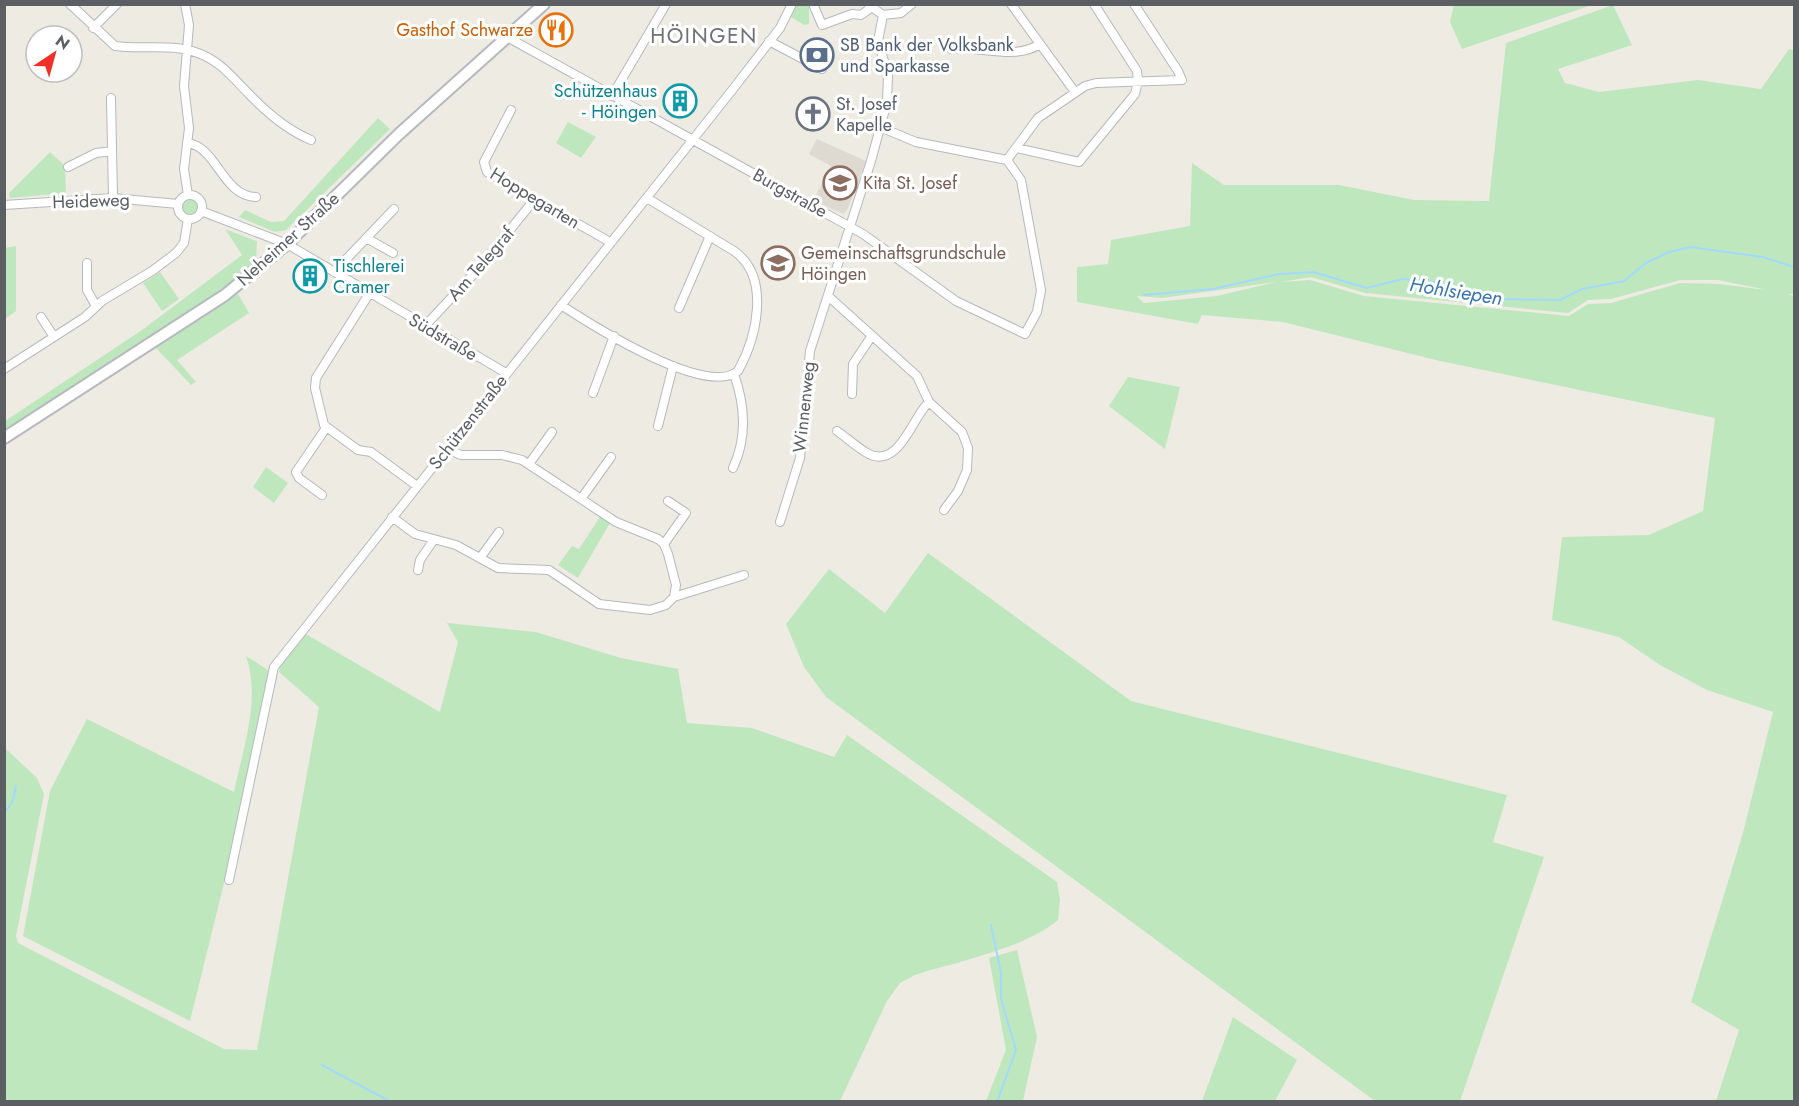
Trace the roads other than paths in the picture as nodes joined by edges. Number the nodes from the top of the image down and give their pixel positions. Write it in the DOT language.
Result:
graph roads {
  1 [pos="70,4"];
  2 [pos="117,4"];
  3 [pos="185,4"];
  4 [pos="544,4"];
  5 [pos="666,4"];
  6 [pos="792,4"];
  7 [pos="813,4"];
  8 [pos="912,4"];
  9 [pos="1011,4"];
  10 [pos="1094,4"];
  11 [pos="1134,4"];
  12 [pos="870,6"];
  13 [pos="883,15"];
  14 [pos="93,28"];
  15 [pos="507,37"];
  16 [pos="770,41"];
  17 [pos="1040,44"];
  18 [pos="951,49"];
  19 [pos="186,50"];
  20 [pos="822,69"];
  21 [pos="1138,81"];
  22 [pos="1075,92"];
  23 [pos="612,96"];
  24 [pos="111,98"];
  25 [pos="511,110"];
  26 [pos="880,127"];
  27 [pos="311,140"];
  28 [pos="693,140"];
  29 [pos="187,143"];
  30 [pos="1016,148"];
  31 [pos="112,151"];
  32 [pos="1007,160"];
  33 [pos="68,168"];
  34 [pos="188,195"];
  35 [pos="256,196"];
  36 [pos="113,198"];
  37 [pos="647,198"];
  38 [pos="534,200"];
  39 [pos="178,204"];
  40 [pos="4,205"];
  41 [pos="394,209"];
  42 [pos="201,211"];
  43 [pos="188,219"];
  44 [pos="848,226"];
  45 [pos="710,236"];
  46 [pos="368,239"];
  47 [pos="610,242"];
  48 [pos="287,244"];
  49 [pos="393,253"];
  50 [pos="87,264"];
  51 [pos="334,272"];
  52 [pos="369,294"];
  53 [pos="828,296"];
  54 [pos="561,305"];
  55 [pos="96,306"];
  56 [pos="679,308"];
  57 [pos="40,317"];
  58 [pos="425,326"];
  59 [pos="614,336"];
  60 [pos="54,337"];
  61 [pos="871,337"];
  62 [pos="673,366"];
  63 [pos="5,368"];
  64 [pos="506,373"];
  65 [pos="734,374"];
  66 [pos="593,393"];
  67 [pos="852,394"];
  68 [pos="929,402"];
  69 [pos="658,426"];
  70 [pos="326,428"];
  71 [pos="837,431"];
  72 [pos="552,432"];
  73 [pos="4,438"];
  74 [pos="447,449"];
  75 [pos="611,457"];
  76 [pos="529,464"];
  77 [pos="733,468"];
  78 [pos="417,486"];
  79 [pos="322,495"];
  80 [pos="581,499"];
  81 [pos="668,501"];
  82 [pos="944,510"];
  83 [pos="392,517"];
  84 [pos="780,522"];
  85 [pos="499,532"];
  86 [pos="433,541"];
  87 [pos="664,544"];
  88 [pos="480,558"];
  89 [pos="418,570"];
  90 [pos="744,575"];
  91 [pos="674,597"];
  92 [pos="229,880"];
  1 -- 14 [label="street"];
  2 -- 14 [label="street"];
  3 -- 19 [label="street"];
  4 -- 15 [label="main road, Neheimer Straße"];
  5 -- 23 [label="street"];
  6 -- 16 [label="street, Schützenstraße"];
  7 -- 12 [label="street"];
  8 -- 13 [label="street"];
  9 -- 17 [label="street"];
  10 -- 21 [label="street"];
  11 -- 21 [label="street"];
  12 -- 13 [label="street"];
  13 -- 26 [label="street, Winnenweg"];
  14 -- 19 [label="street"];
  15 -- 23 [label="street, Burgstraße"];
  15 -- 48 [label="main road, Neheimer Straße"];
  16 -- 20 [label="street"];
  16 -- 28 [label="street, Schützenstraße"];
  17 -- 18 [label="street"];
  17 -- 22 [label="street"];
  19 -- 27 [label="street"];
  19 -- 29 [label="street"];
  21 -- 22 [label="street"];
  21 -- 30 [label="street"];
  22 -- 30 [label="street"];
  23 -- 28 [label="street, Burgstraße"];
  24 -- 31 [label="street"];
  25 -- 38 [label="street, Hoppegarten"];
  26 -- 32 [label="street"];
  26 -- 44 [label="street, Winnenweg"];
  28 -- 37 [label="street, Schützenstraße"];
  28 -- 44 [label="street, Burgstraße"];
  29 -- 34 [label="street"];
  29 -- 35 [label="street"];
  30 -- 32 [label="street"];
  31 -- 33 [label="street"];
  31 -- 36 [label="street"];
  32 -- 44 [label="street, Burgstraße"];
  34 -- 39 [label="street"];
  34 -- 42 [label="street"];
  36 -- 39 [label="street, Heideweg"];
  36 -- 40 [label="street, Heideweg"];
  37 -- 45 [label="street"];
  37 -- 47 [label="street, Schützenstraße"];
  38 -- 47 [label="street, Hoppegarten"];
  38 -- 58 [label="street, Am Telegraf"];
  39 -- 43 [label="street"];
  41 -- 46 [label="street"];
  42 -- 43 [label="street"];
  42 -- 48 [label="street"];
  43 -- 55 [label="street"];
  44 -- 53 [label="street, Winnenweg"];
  45 -- 56 [label="street"];
  45 -- 65 [label="street"];
  46 -- 49 [label="street"];
  46 -- 51 [label="street"];
  47 -- 54 [label="street, Schützenstraße"];
  48 -- 51 [label="street, Südstraße"];
  48 -- 73 [label="main road, Neheimer Straße"];
  50 -- 55 [label="street"];
  51 -- 52 [label="street, Südstraße"];
  52 -- 58 [label="street, Südstraße"];
  52 -- 70 [label="street"];
  53 -- 61 [label="street"];
  53 -- 84 [label="street, Winnenweg"];
  54 -- 59 [label="street"];
  54 -- 64 [label="street, Schützenstraße"];
  55 -- 60 [label="street"];
  57 -- 60 [label="street"];
  58 -- 64 [label="street, Südstraße"];
  59 -- 62 [label="street"];
  59 -- 66 [label="street"];
  60 -- 63 [label="street"];
  61 -- 67 [label="street"];
  61 -- 68 [label="street"];
  62 -- 65 [label="street"];
  62 -- 69 [label="street"];
  64 -- 74 [label="street, Schützenstraße"];
  65 -- 77 [label="street"];
  68 -- 71 [label="street"];
  68 -- 82 [label="street"];
  70 -- 78 [label="street"];
  70 -- 79 [label="street"];
  72 -- 76 [label="street"];
  74 -- 76 [label="street"];
  74 -- 78 [label="street, Schützenstraße"];
  75 -- 80 [label="street"];
  76 -- 80 [label="street"];
  78 -- 83 [label="street, Schützenstraße"];
  80 -- 87 [label="street"];
  81 -- 87 [label="street"];
  83 -- 86 [label="street"];
  83 -- 92 [label="street, Schützenstraße"];
  85 -- 88 [label="street"];
  86 -- 88 [label="street"];
  86 -- 89 [label="street"];
  87 -- 91 [label="street"];
  88 -- 91 [label="street"];
  90 -- 91 [label="street"];
}
